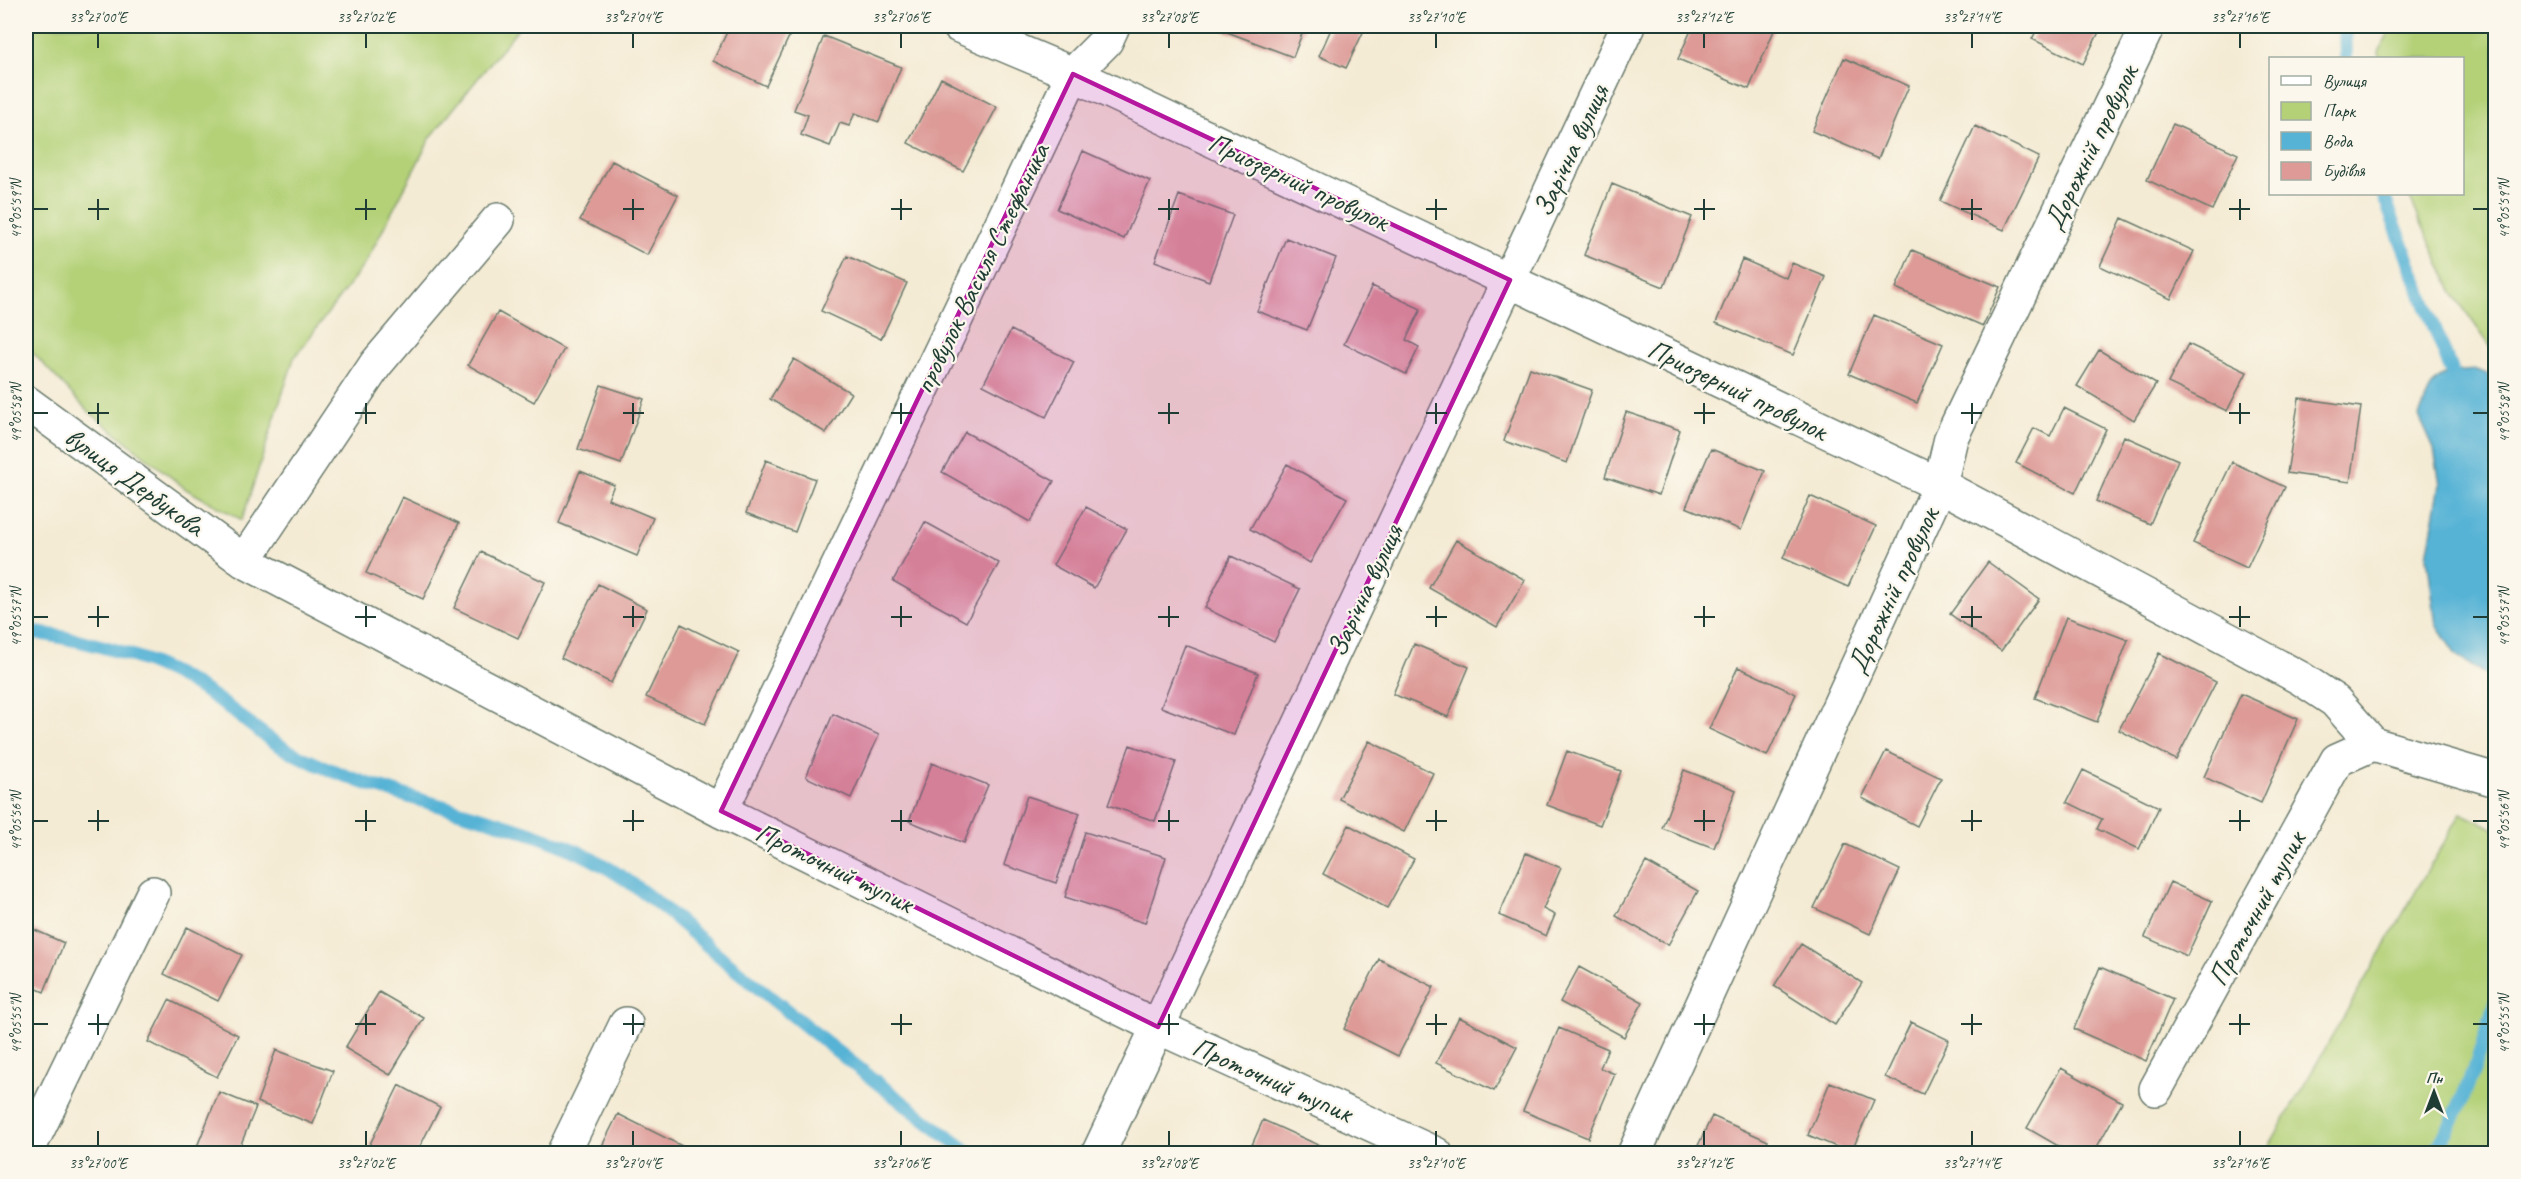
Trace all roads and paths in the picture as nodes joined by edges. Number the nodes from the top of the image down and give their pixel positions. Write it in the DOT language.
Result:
graph roads {
  1 [pos="959,26"];
  2 [pos="1113,26"];
  3 [pos="1628,26"];
  4 [pos="2148,26"];
  5 [pos="1073,74"];
  6 [pos="498,220"];
  7 [pos="1510,280"];
  8 [pos="26,402"];
  9 [pos="1940,485"];
  10 [pos="244,561"];
  11 [pos="2373,744"];
  12 [pos="2496,780"];
  13 [pos="721,811"];
  14 [pos="153,893"];
  15 [pos="626,1024"];
  16 [pos="1158,1027"];
  17 [pos="2156,1089"];
  18 [pos="26,1154"];
  19 [pos="563,1154"];
  20 [pos="1098,1154"];
  21 [pos="1436,1154"];
  22 [pos="1634,1154"];
  1 -- 5 [label="street, Приозерний провулок"];
  2 -- 5 [label="street, провулок Василя Стефаника"];
  3 -- 7 [label="street, Зарічна вулиця"];
  4 -- 9 [label="street, Дорожній провулок"];
  5 -- 7 [label="street, Приозерний провулок"];
  5 -- 13 [label="street, провулок Василя Стефаника"];
  6 -- 10 [label="street"];
  7 -- 9 [label="street, Приозерний провулок"];
  7 -- 16 [label="street, Зарічна вулиця"];
  8 -- 10 [label="street, вулиця Дербукова"];
  9 -- 11 [label="street, Приозерний провулок"];
  9 -- 22 [label="street, Дорожній провулок"];
  10 -- 13 [label="street, Проточний тупик"];
  11 -- 12 [label="street"];
  11 -- 17 [label="street, Проточний тупик"];
  13 -- 16 [label="street, Проточний тупик"];
  14 -- 18 [label="street"];
  15 -- 19 [label="street"];
  16 -- 20 [label="street, Зарічна вулиця"];
  16 -- 21 [label="street, Проточний тупик"];
}
